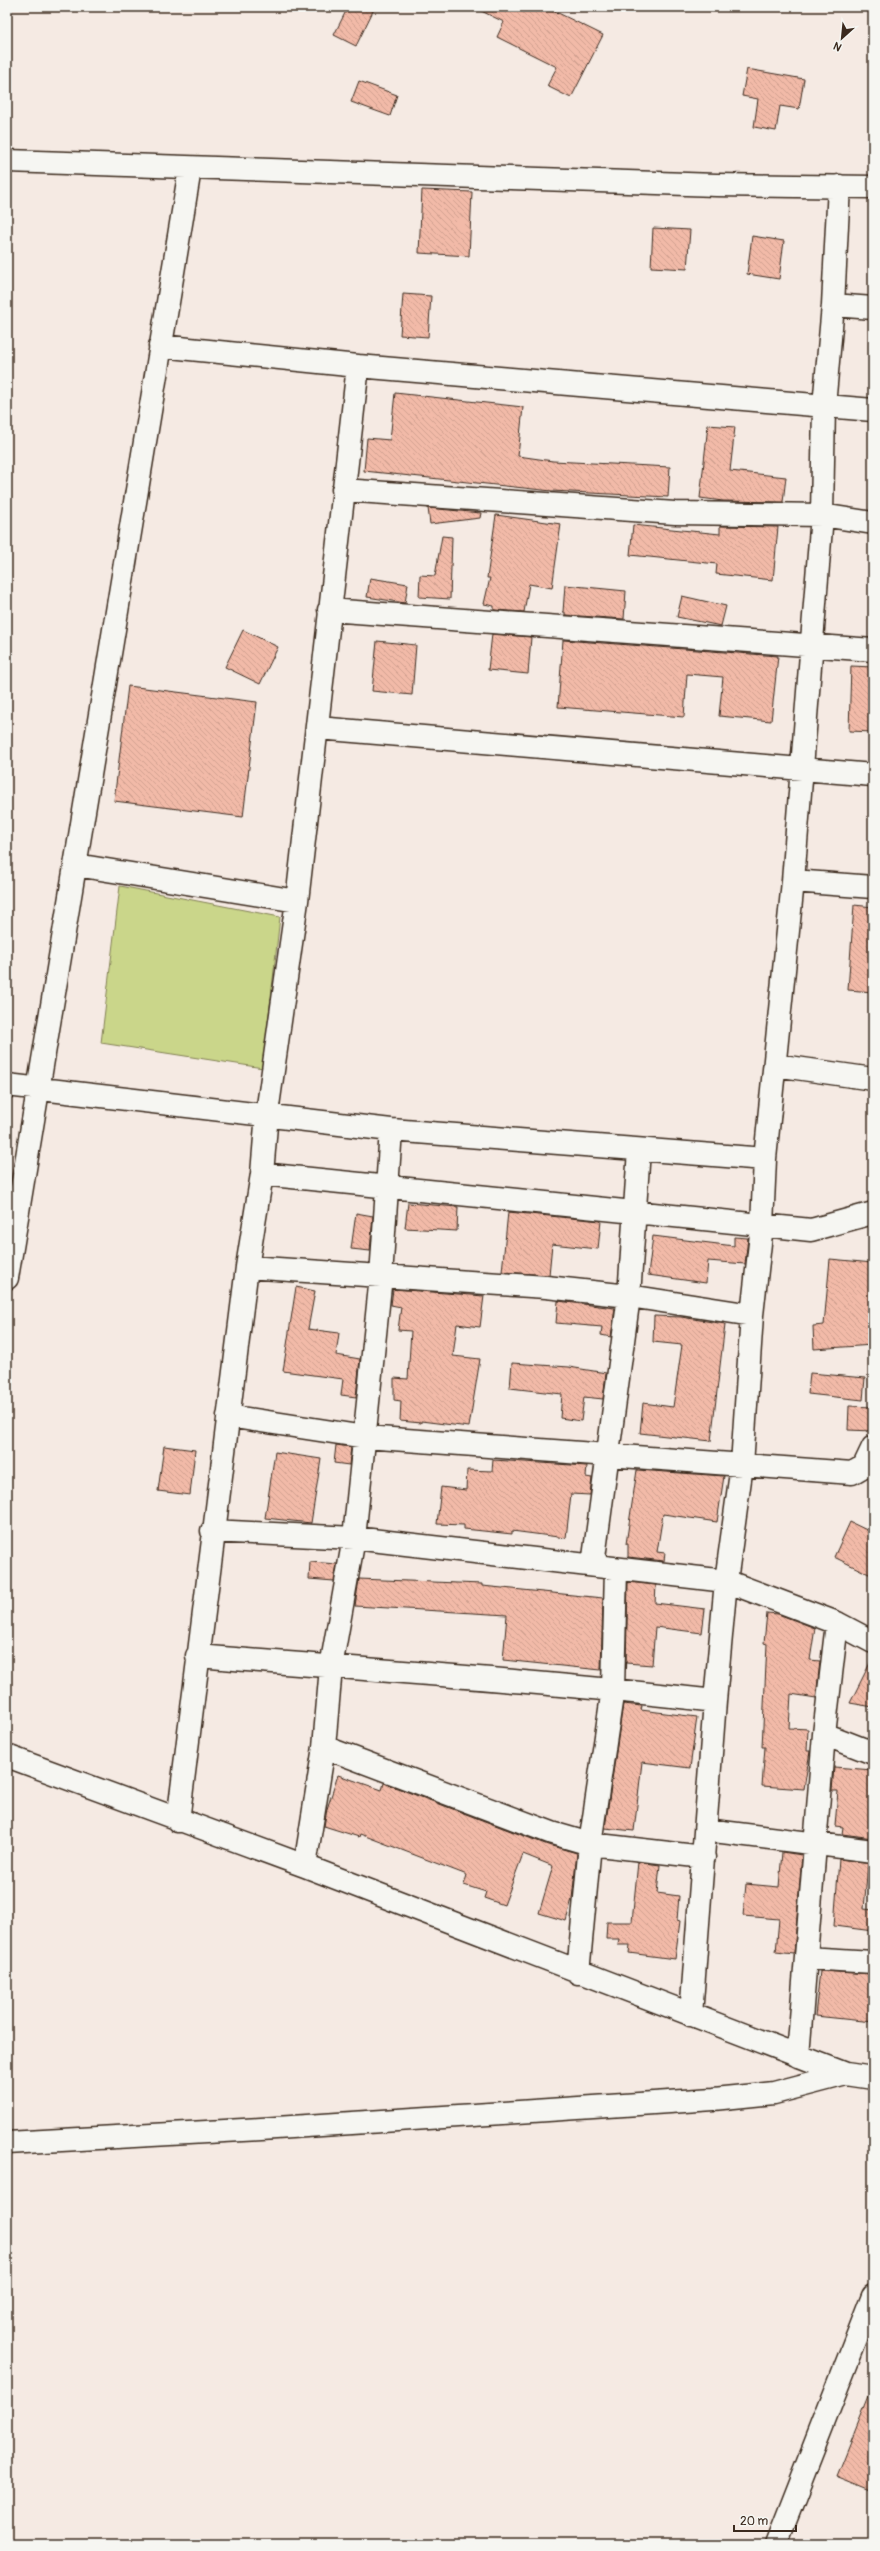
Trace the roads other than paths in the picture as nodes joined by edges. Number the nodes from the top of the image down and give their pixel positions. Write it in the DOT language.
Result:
graph roads {
  1 [pos="7,161"];
  2 [pos="190,169"];
  3 [pos="839,186"];
  4 [pos="873,187"];
  5 [pos="833,305"];
  6 [pos="873,308"];
  7 [pos="160,346"];
  8 [pos="358,366"];
  9 [pos="824,406"];
  10 [pos="873,410"];
  11 [pos="343,490"];
  12 [pos="822,515"];
  13 [pos="873,523"];
  14 [pos="329,610"];
  15 [pos="812,646"];
  16 [pos="873,650"];
  17 [pos="318,728"];
  18 [pos="802,770"];
  19 [pos="873,775"];
  20 [pos="76,865"];
  21 [pos="793,880"];
  22 [pos="873,888"];
  23 [pos="297,902"];
  24 [pos="775,1065"];
  25 [pos="873,1079"];
  26 [pos="7,1085"];
  27 [pos="38,1087"];
  28 [pos="267,1114"];
  29 [pos="391,1130"];
  30 [pos="639,1150"];
  31 [pos="765,1159"];
  32 [pos="262,1174"];
  33 [pos="388,1187"];
  34 [pos="633,1211"];
  35 [pos="873,1213"];
  36 [pos="762,1225"];
  37 [pos="247,1267"];
  38 [pos="381,1276"];
  39 [pos="7,1278"];
  40 [pos="629,1296"];
  41 [pos="752,1315"];
  42 [pos="228,1416"];
  43 [pos="365,1437"];
  44 [pos="873,1447"];
  45 [pos="608,1456"];
  46 [pos="742,1465"];
  47 [pos="212,1531"];
  48 [pos="354,1538"];
  49 [pos="594,1565"];
  50 [pos="616,1569"];
  51 [pos="726,1581"];
  52 [pos="837,1623"];
  53 [pos="873,1642"];
  54 [pos="197,1656"];
  55 [pos="331,1666"];
  56 [pos="613,1689"];
  57 [pos="715,1701"];
  58 [pos="824,1734"];
  59 [pos="324,1747"];
  60 [pos="873,1753"];
  61 [pos="7,1756"];
  62 [pos="178,1821"];
  63 [pos="706,1830"];
  64 [pos="590,1844"];
  65 [pos="816,1844"];
  66 [pos="873,1851"];
  67 [pos="704,1857"];
  68 [pos="304,1866"];
  69 [pos="806,1958"];
  70 [pos="873,1962"];
  71 [pos="578,1973"];
  72 [pos="691,2015"];
  73 [pos="798,2056"];
  74 [pos="846,2074"];
  75 [pos="873,2078"];
  76 [pos="7,2143"];
  77 [pos="873,2296"];
  78 [pos="776,2544"];
  1 -- 2 [label="street"];
  2 -- 3 [label="street"];
  2 -- 7 [label="street"];
  3 -- 4 [label="street"];
  3 -- 5 [label="street"];
  5 -- 6 [label="street"];
  5 -- 9 [label="street"];
  7 -- 8 [label="street"];
  7 -- 20 [label="street"];
  8 -- 9 [label="street"];
  8 -- 11 [label="street"];
  9 -- 10 [label="street"];
  9 -- 12 [label="street"];
  11 -- 12 [label="street"];
  11 -- 14 [label="street"];
  12 -- 13 [label="street"];
  12 -- 15 [label="street"];
  14 -- 15 [label="street"];
  14 -- 17 [label="street"];
  15 -- 16 [label="street"];
  15 -- 18 [label="street"];
  17 -- 18 [label="street"];
  17 -- 23 [label="street"];
  18 -- 19 [label="street"];
  18 -- 21 [label="street"];
  20 -- 23 [label="street"];
  20 -- 27 [label="street"];
  21 -- 22 [label="street"];
  21 -- 24 [label="street"];
  23 -- 28 [label="street"];
  24 -- 25 [label="street"];
  24 -- 31 [label="street"];
  26 -- 27 [label="street"];
  27 -- 28 [label="street"];
  27 -- 39 [label="street"];
  28 -- 29 [label="street"];
  28 -- 32 [label="street"];
  29 -- 30 [label="street"];
  29 -- 33 [label="street"];
  30 -- 31 [label="street"];
  30 -- 34 [label="street"];
  31 -- 36 [label="street"];
  32 -- 33 [label="street"];
  32 -- 37 [label="street"];
  33 -- 34 [label="street"];
  33 -- 38 [label="street"];
  34 -- 36 [label="street"];
  34 -- 40 [label="street"];
  35 -- 36 [label="street"];
  36 -- 41 [label="street"];
  37 -- 38 [label="street"];
  37 -- 42 [label="street"];
  38 -- 40 [label="street"];
  38 -- 43 [label="street"];
  40 -- 41 [label="street"];
  40 -- 45 [label="street"];
  41 -- 46 [label="street"];
  42 -- 43 [label="street"];
  42 -- 47 [label="street"];
  43 -- 45 [label="street"];
  43 -- 48 [label="street"];
  44 -- 46 [label="street"];
  45 -- 46 [label="street"];
  45 -- 49 [label="street"];
  46 -- 51 [label="street"];
  47 -- 48 [label="street"];
  47 -- 54 [label="street"];
  48 -- 49 [label="street"];
  48 -- 55 [label="street"];
  49 -- 50 [label="street"];
  50 -- 51 [label="street"];
  50 -- 56 [label="street"];
  51 -- 52 [label="street"];
  51 -- 57 [label="street"];
  52 -- 53 [label="street"];
  52 -- 58 [label="street"];
  54 -- 55 [label="street"];
  54 -- 62 [label="street"];
  55 -- 56 [label="street"];
  55 -- 59 [label="street"];
  56 -- 57 [label="street"];
  56 -- 64 [label="street"];
  57 -- 63 [label="street"];
  58 -- 60 [label="street"];
  58 -- 65 [label="street"];
  59 -- 64 [label="street"];
  59 -- 68 [label="street"];
  61 -- 62 [label="street"];
  62 -- 68 [label="street"];
  63 -- 65 [label="street"];
  63 -- 67 [label="street"];
  64 -- 67 [label="street"];
  64 -- 71 [label="street"];
  65 -- 66 [label="street"];
  65 -- 69 [label="street"];
  67 -- 72 [label="street"];
  68 -- 71 [label="street"];
  69 -- 70 [label="street"];
  69 -- 73 [label="street"];
  71 -- 72 [label="street"];
  72 -- 73 [label="street"];
  73 -- 74 [label="street"];
  74 -- 75 [label="street"];
  74 -- 76 [label="street"];
  77 -- 78 [label="street"];
}
